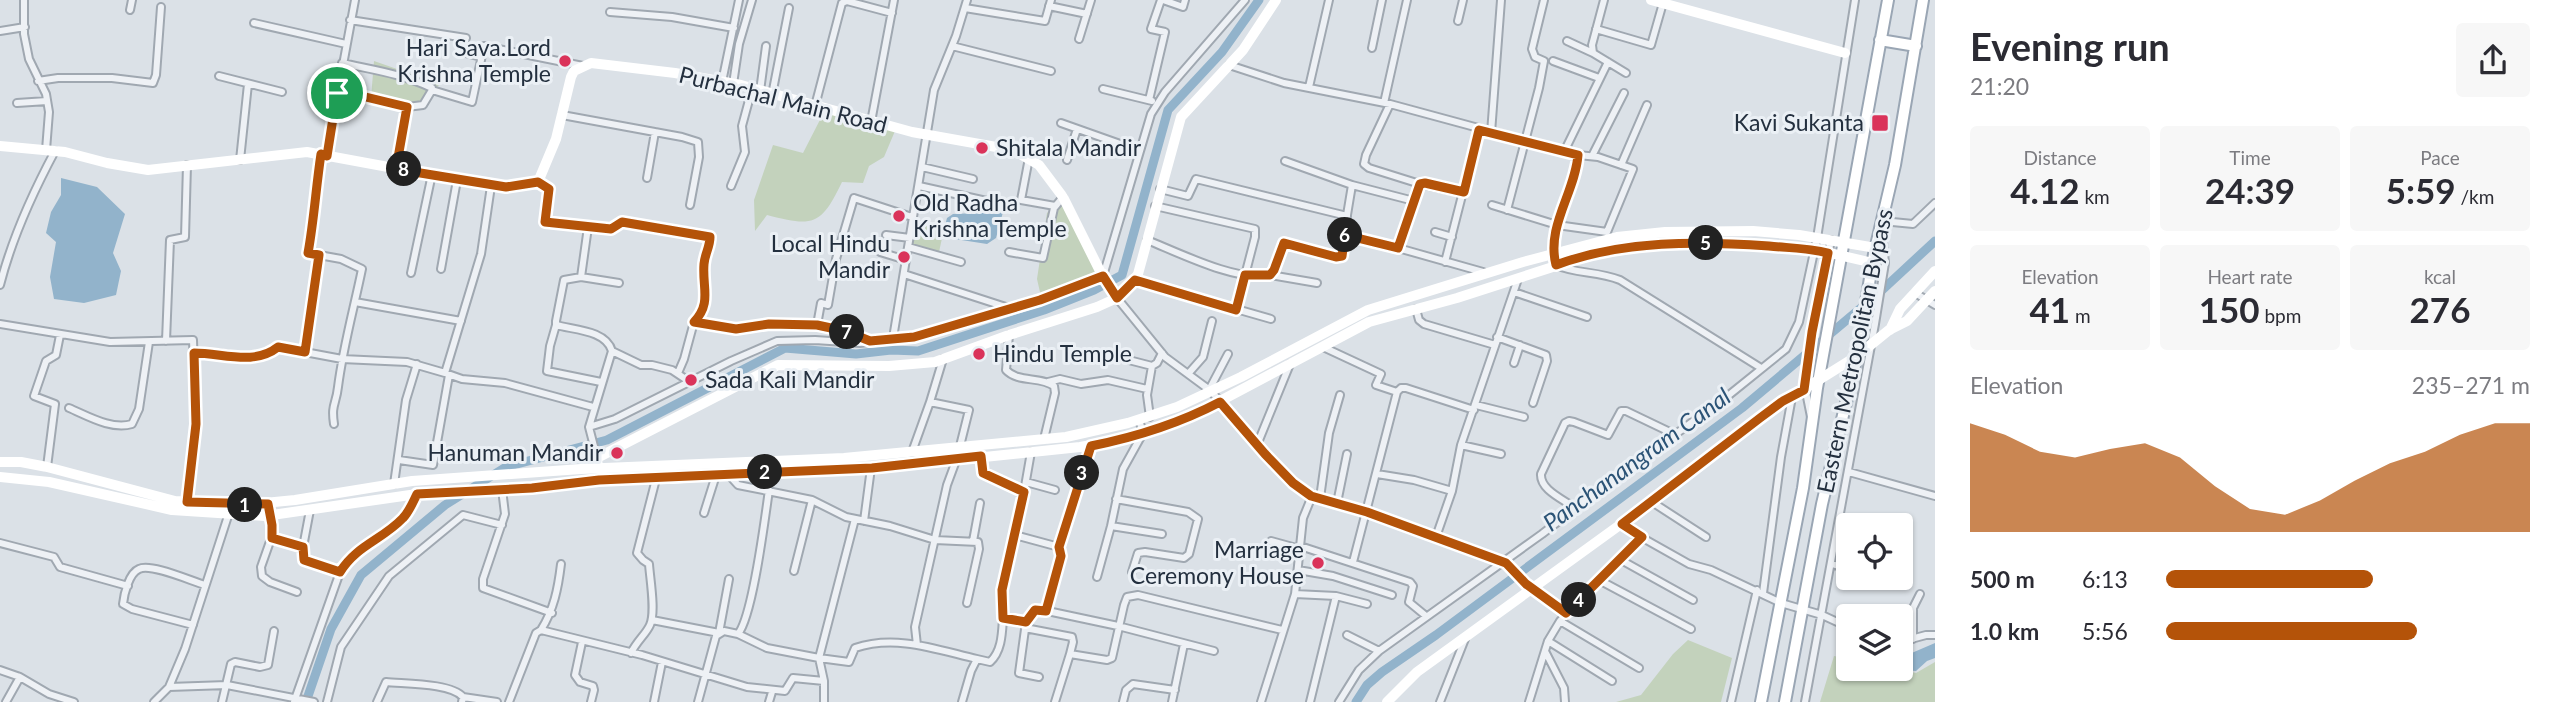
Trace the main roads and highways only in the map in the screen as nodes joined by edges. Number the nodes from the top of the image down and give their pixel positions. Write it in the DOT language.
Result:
graph roads {
  1 [pos="1276,0"];
  2 [pos="1651,0"];
  3 [pos="1888,0"];
  4 [pos="1923,0"];
  5 [pos="1676,3"];
  6 [pos="1880,40"];
  7 [pos="1916,46"];
  8 [pos="1845,53"];
  9 [pos="0,146"];
  10 [pos="1845,242"];
  11 [pos="1876,248"];
  12 [pos="1842,256"];
  13 [pos="1872,263"];
  14 [pos="1935,271"];
  15 [pos="1935,291"];
  16 [pos="1117,299"];
  17 [pos="1931,303"];
  18 [pos="1889,330"];
  19 [pos="1857,351"];
  20 [pos="1819,380"];
  21 [pos="597,461"];
  22 [pos="0,462"];
  23 [pos="688,471"];
  24 [pos="0,477"];
  25 [pos="1387,702"];
  26 [pos="1761,702"];
  27 [pos="1785,702"];
  1 -- 16 [label="main road"];
  2 -- 5 [label="main road"];
  3 -- 6 [label="main road, Eastern Metropolitan Bypass"];
  4 -- 7 [label="main road, Eastern Metropolitan Bypass"];
  5 -- 8 [label="main road"];
  6 -- 7 [label="main road"];
  6 -- 10 [label="main road, Eastern Metropolitan Bypass"];
  7 -- 11 [label="main road, Eastern Metropolitan Bypass"];
  9 -- 16 [label="main road, Purbachal Main Road"];
  10 -- 11 [label="main road"];
  10 -- 12 [label="main road, Eastern Metropolitan Bypass"];
  10 -- 23 [label="main road"];
  11 -- 13 [label="main road, Eastern Metropolitan Bypass"];
  12 -- 13 [label="main road"];
  12 -- 20 [label="main road, Eastern Metropolitan Bypass"];
  12 -- 23 [label="main road"];
  13 -- 19 [label="main road, Eastern Metropolitan Bypass"];
  14 -- 18 [label="main road"];
  15 -- 17 [label="main road"];
  16 -- 21 [label="main road"];
  17 -- 18 [label="main road"];
  18 -- 19 [label="main road"];
  19 -- 20 [label="main road"];
  19 -- 27 [label="main road, Eastern Metropolitan Bypass"];
  20 -- 25 [label="main road"];
  20 -- 26 [label="main road, Eastern Metropolitan Bypass"];
  21 -- 22 [label="main road"];
  21 -- 23 [label="main road"];
  23 -- 24 [label="main road"];
}
